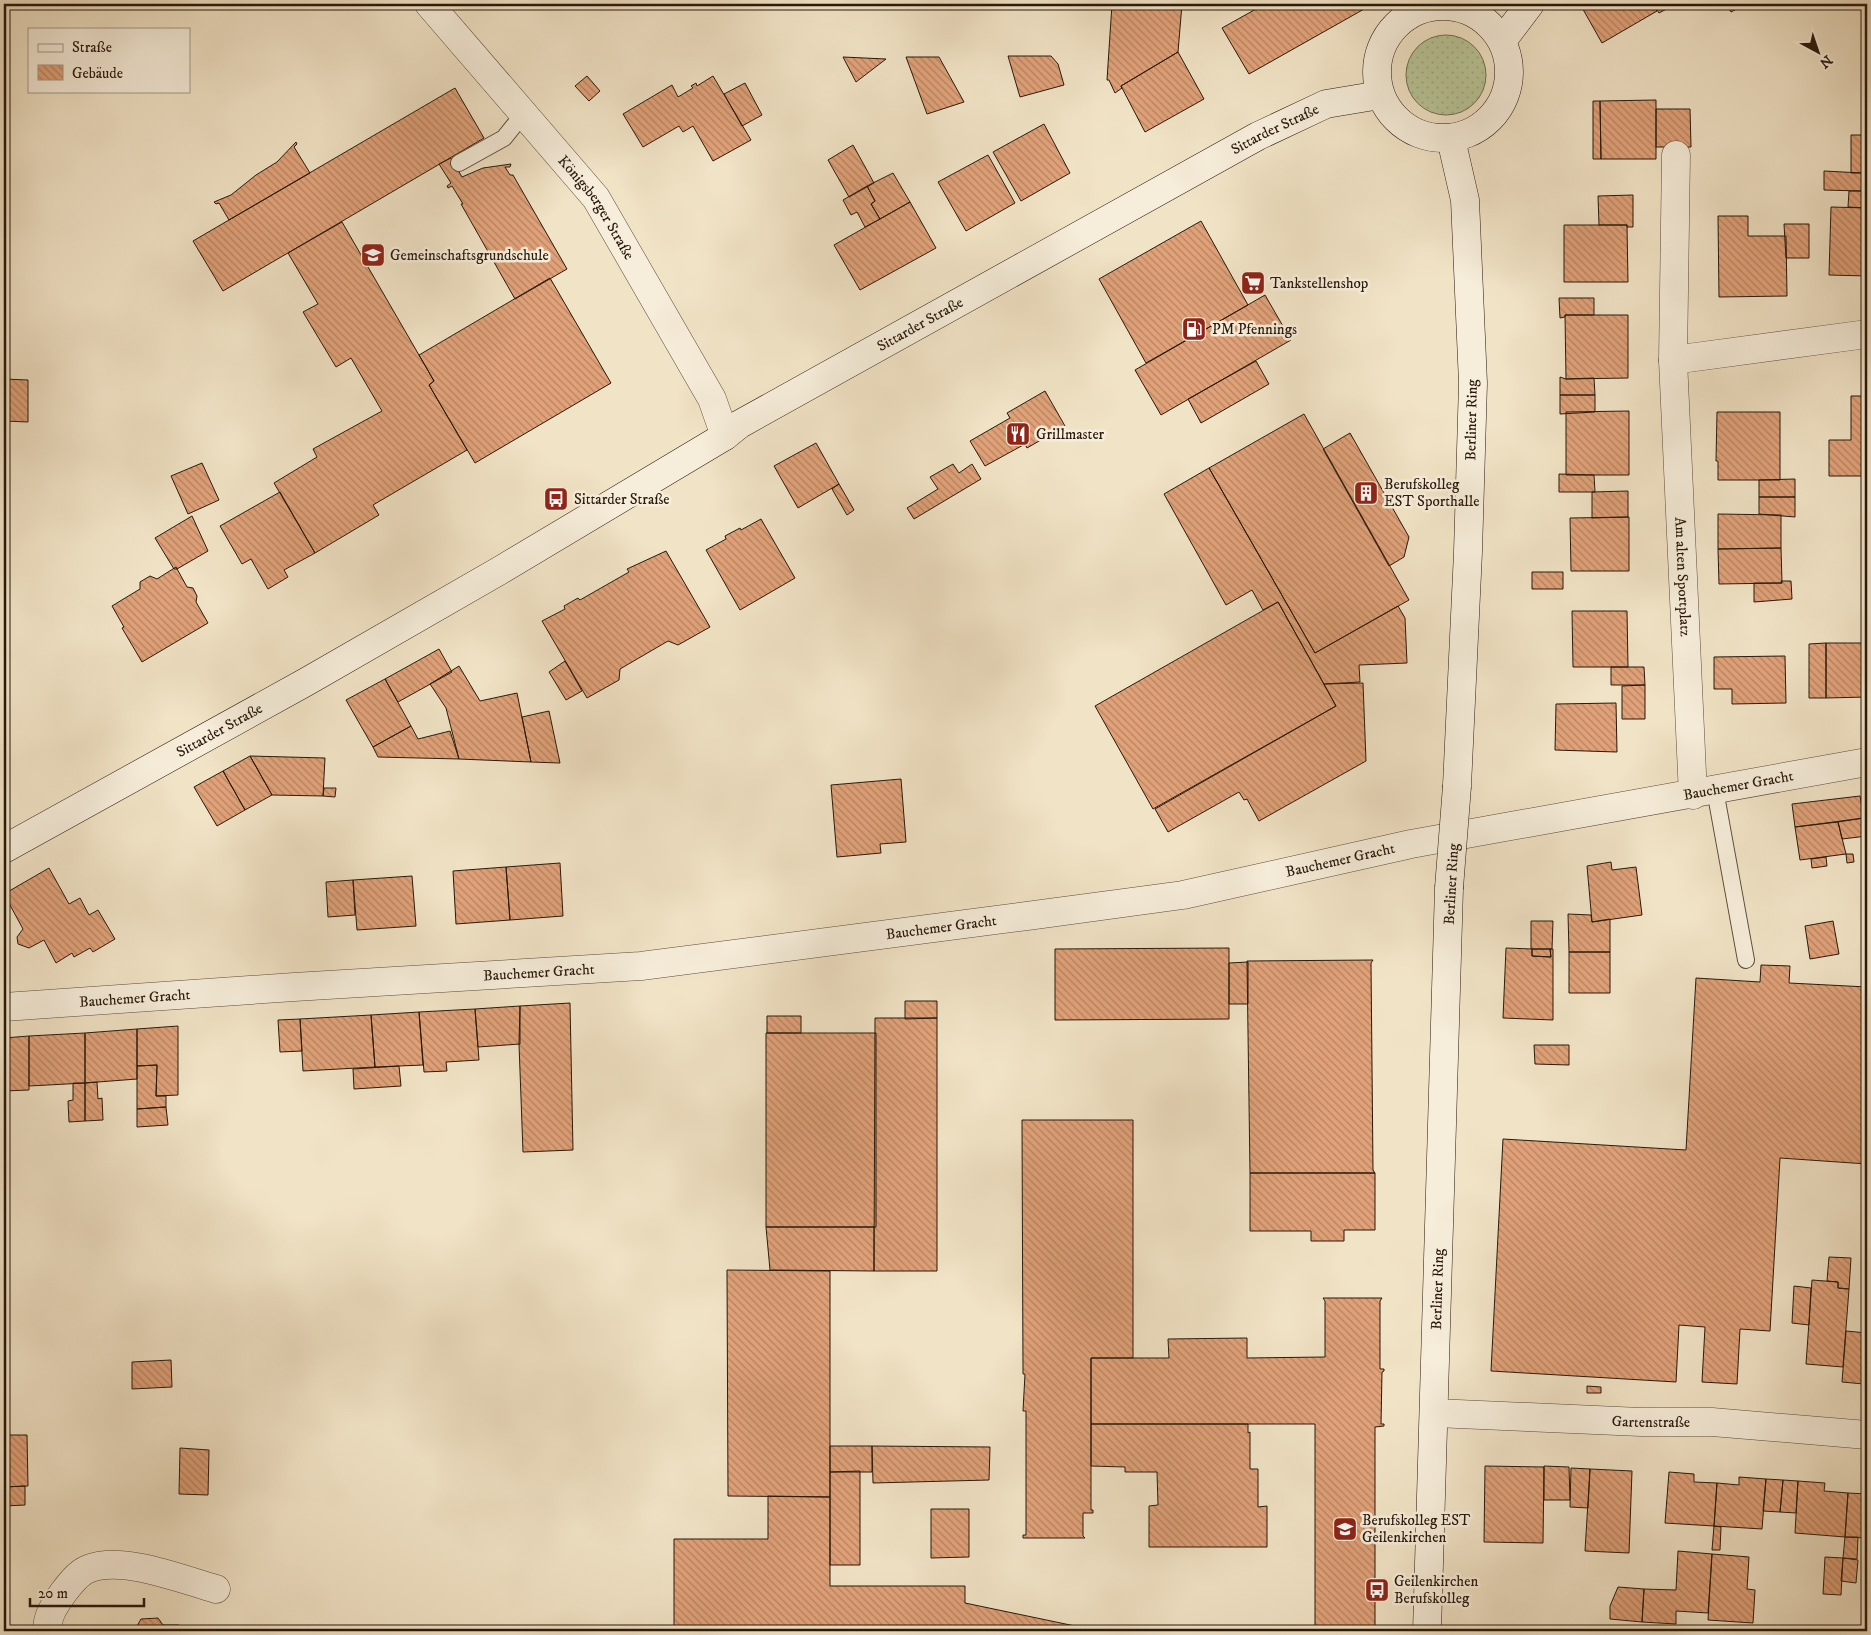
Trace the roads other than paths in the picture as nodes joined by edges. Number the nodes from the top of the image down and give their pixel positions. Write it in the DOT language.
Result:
graph roads {
  1 [pos="428,4"];
  2 [pos="1530,4"];
  3 [pos="1435,5"];
  4 [pos="1472,7"];
  5 [pos="1502,41"];
  6 [pos="1380,95"];
  7 [pos="524,113"];
  8 [pos="1451,139"];
  9 [pos="1676,155"];
  10 [pos="459,164"];
  11 [pos="1867,334"];
  12 [pos="1673,360"];
  13 [pos="725,436"];
  14 [pos="1867,762"];
  15 [pos="1704,793"];
  16 [pos="4,849"];
  17 [pos="1746,960"];
  18 [pos="4,1007"];
  19 [pos="1435,1413"];
  20 [pos="1867,1435"];
  21 [pos="216,1589"];
  22 [pos="47,1631"];
  23 [pos="1427,1631"];
  1 -- 7 [label="street, Königsberger Straße"];
  2 -- 5 [label="street"];
  3 -- 4 [label="street"];
  3 -- 6 [label="street"];
  4 -- 5 [label="street"];
  5 -- 8 [label="street"];
  6 -- 8 [label="street"];
  6 -- 13 [label="street, Sittarder Straße"];
  7 -- 10 [label="lane"];
  7 -- 13 [label="street, Königsberger Straße"];
  8 -- 19 [label="street, Berliner Ring, bridge"];
  9 -- 12 [label="street, Am alten Sportplatz"];
  11 -- 12 [label="street"];
  12 -- 15 [label="street, Am alten Sportplatz"];
  13 -- 16 [label="street, Sittarder Straße"];
  14 -- 15 [label="street, Bauchemer Gracht"];
  15 -- 17 [label="lane"];
  15 -- 18 [label="street, Bauchemer Gracht"];
  19 -- 20 [label="street, Gartenstraße"];
  19 -- 23 [label="street, Berliner Ring"];
  21 -- 22 [label="street"];
}
